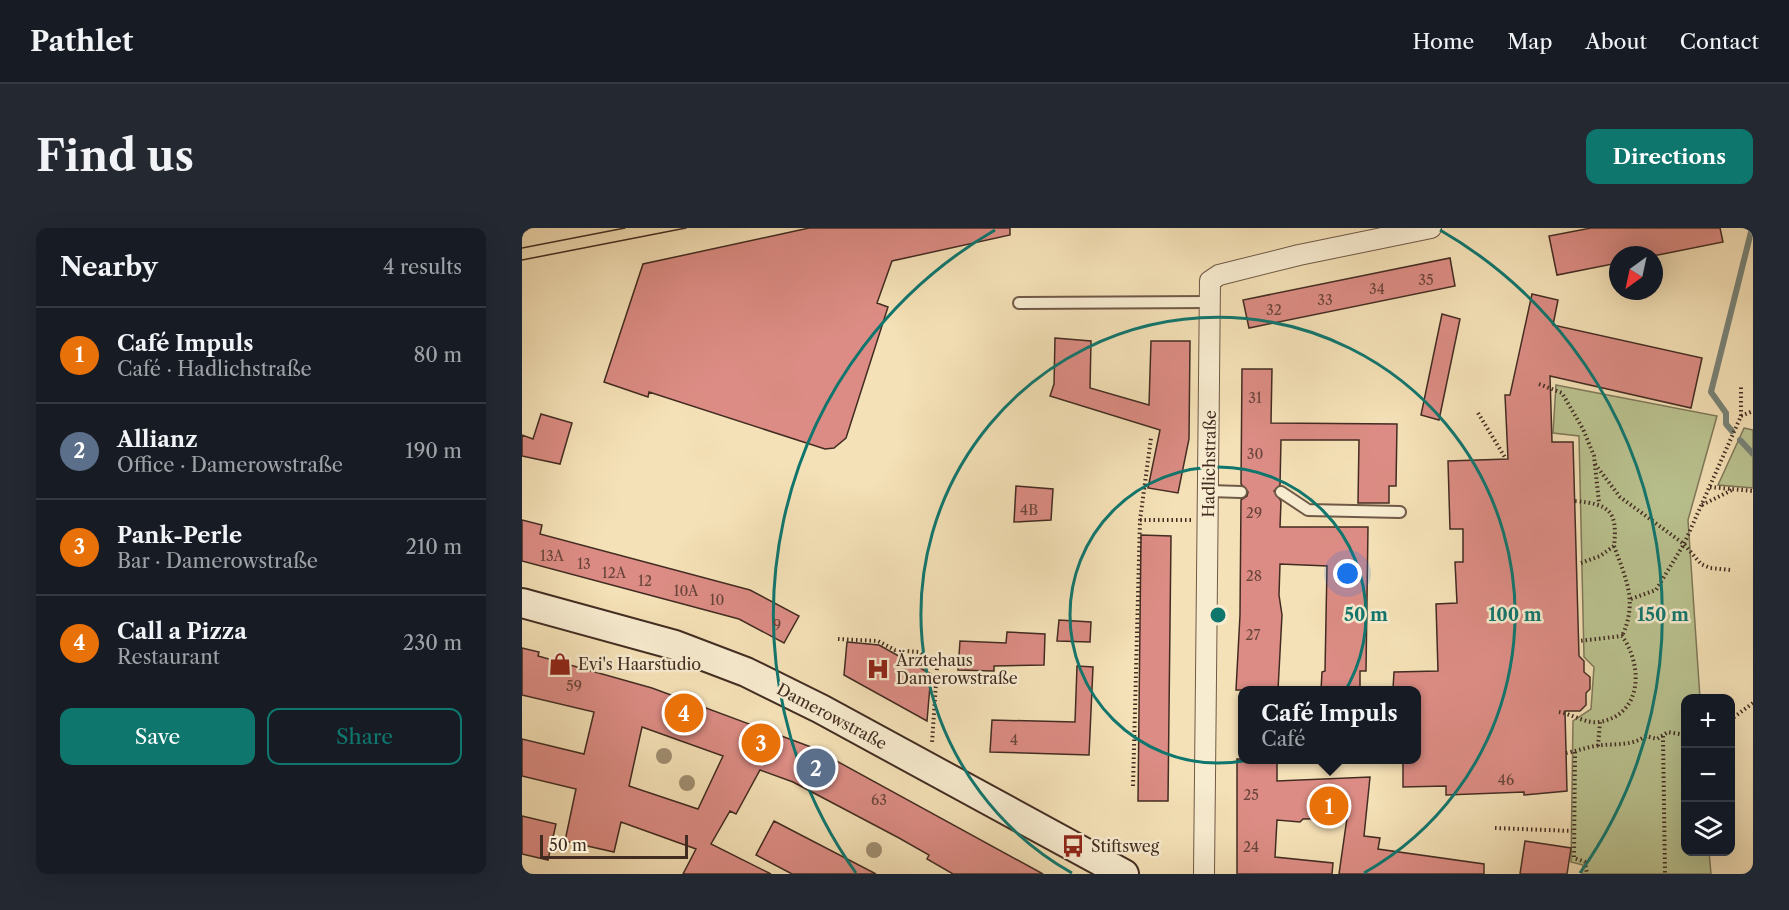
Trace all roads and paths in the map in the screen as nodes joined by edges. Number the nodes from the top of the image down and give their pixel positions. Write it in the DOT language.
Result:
graph roads {
  1 [pos="1431,228"];
  2 [pos="1409,230"];
  3 [pos="1210,302"];
  4 [pos="1019,303"];
  5 [pos="1539,384"];
  6 [pos="1741,387"];
  7 [pos="1753,411"];
  8 [pos="1478,413"];
  9 [pos="1741,416"];
  10 [pos="1151,438"];
  11 [pos="1506,459"];
  12 [pos="1595,464"];
  13 [pos="1710,487"];
  14 [pos="1735,489"];
  15 [pos="1209,491"];
  16 [pos="1753,491"];
  17 [pos="1241,492"];
  18 [pos="1281,492"];
  19 [pos="1575,501"];
  20 [pos="1599,503"];
  21 [pos="1702,505"];
  22 [pos="1400,512"];
  23 [pos="1140,520"];
  24 [pos="1208,520"];
  25 [pos="1684,544"];
  26 [pos="1614,546"];
  27 [pos="1581,562"];
  28 [pos="1731,570"];
  29 [pos="1631,599"];
  30 [pos="522,603"];
  31 [pos="1622,636"];
  32 [pos="838,639"];
  33 [pos="1579,641"];
  34 [pos="1753,704"];
  35 [pos="1559,712"];
  36 [pos="1735,717"];
  37 [pos="1600,722"];
  38 [pos="1681,734"];
  39 [pos="1663,736"];
  40 [pos="932,744"];
  41 [pos="1598,746"];
  42 [pos="1575,752"];
  43 [pos="1566,753"];
  44 [pos="1133,786"];
  45 [pos="1495,828"];
  46 [pos="1572,831"];
  47 [pos="1124,874"];
  48 [pos="1204,874"];
  49 [pos="1587,874"];
  50 [pos="1665,874"];
  1 -- 2 [label="street, Hadlichstraße"];
  2 -- 3 [label="street, Hadlichstraße"];
  3 -- 4 [label="lane"];
  3 -- 15 [label="street, Hadlichstraße"];
  5 -- 12 [label="path"];
  6 -- 9 [label="path"];
  7 -- 9 [label="path"];
  8 -- 11 [label="path"];
  9 -- 13 [label="path"];
  10 -- 23 [label="path"];
  12 -- 20 [label="path"];
  12 -- 25 [label="path"];
  13 -- 14 [label="path"];
  13 -- 21 [label="path"];
  14 -- 16 [label="path"];
  14 -- 21 [label="path"];
  15 -- 17 [label="lane"];
  15 -- 24 [label="street, Hadlichstraße"];
  18 -- 22 [label="lane"];
  19 -- 20 [label="path"];
  20 -- 26 [label="path"];
  21 -- 25 [label="path"];
  23 -- 24 [label="path"];
  23 -- 44 [label="path"];
  24 -- 48 [label="street, Hadlichstraße"];
  25 -- 28 [label="path"];
  25 -- 29 [label="path"];
  26 -- 27 [label="path"];
  26 -- 29 [label="path"];
  29 -- 31 [label="path"];
  30 -- 47 [label="main road, Damerowstraße"];
  31 -- 33 [label="path"];
  31 -- 37 [label="path"];
  32 -- 40 [label="path"];
  34 -- 36 [label="path"];
  35 -- 37 [label="path"];
  37 -- 41 [label="path"];
  38 -- 39 [label="path"];
  39 -- 41 [label="path"];
  39 -- 50 [label="path"];
  41 -- 42 [label="path"];
  42 -- 43 [label="path"];
  42 -- 46 [label="path"];
  45 -- 46 [label="path"];
  46 -- 49 [label="path"];
}
